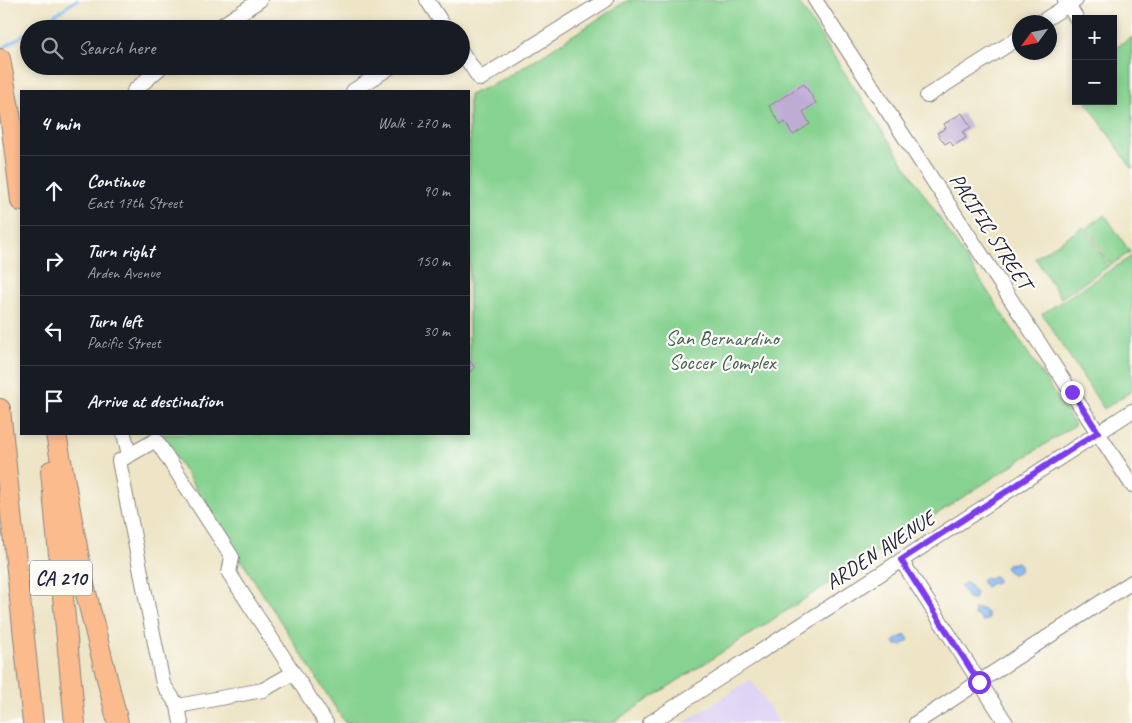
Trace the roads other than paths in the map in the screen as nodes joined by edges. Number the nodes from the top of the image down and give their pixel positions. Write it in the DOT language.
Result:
graph roads {
  1 [pos="260,0"];
  2 [pos="427,0"];
  3 [pos="606,0"];
  4 [pos="815,0"];
  5 [pos="1070,2"];
  6 [pos="1051,15"];
  7 [pos="1076,15"];
  8 [pos="230,20"];
  9 [pos="440,20"];
  10 [pos="1012,41"];
  11 [pos="0,59"];
  12 [pos="470,64"];
  13 [pos="152,75"];
  14 [pos="378,75"];
  15 [pos="135,90"];
  16 [pos="355,90"];
  17 [pos="927,96"];
  18 [pos="20,193"];
  19 [pos="0,409"];
  20 [pos="1132,410"];
  21 [pos="1098,432"];
  22 [pos="47,435"];
  23 [pos="56,435"];
  24 [pos="124,435"];
  25 [pos="129,455"];
  26 [pos="1132,485"];
  27 [pos="901,560"];
  28 [pos="1132,582"];
  29 [pos="293,673"];
  30 [pos="979,682"];
  31 [pos="178,706"];
  32 [pos="33,723"];
  33 [pos="75,723"];
  34 [pos="118,723"];
  35 [pos="181,723"];
  36 [pos="326,723"];
  37 [pos="650,723"];
  38 [pos="916,723"];
  39 [pos="1006,723"];
  1 -- 8 [label="street"];
  2 -- 9 [label="street"];
  3 -- 12 [label="street"];
  4 -- 21 [label="street, PACIFIC STREET"];
  5 -- 6 [label="street"];
  5 -- 7 [label="street"];
  10 -- 17 [label="street"];
  11 -- 18 [label="highway"];
  13 -- 15 [label="street"];
  14 -- 16 [label="street"];
  19 -- 32 [label="highway, CA 210"];
  20 -- 21 [label="street, ARDEN AVENUE"];
  21 -- 26 [label="street, PACIFIC STREET"];
  21 -- 27 [label="street, ARDEN AVENUE"];
  22 -- 33 [label="highway, CA 210"];
  23 -- 34 [label="highway"];
  24 -- 25 [label="street"];
  25 -- 29 [label="street"];
  25 -- 31 [label="street"];
  27 -- 30 [label="street"];
  27 -- 37 [label="street, ARDEN AVENUE"];
  28 -- 30 [label="street"];
  29 -- 31 [label="street"];
  29 -- 36 [label="street"];
  30 -- 38 [label="street"];
  30 -- 39 [label="street"];
  31 -- 35 [label="street"];
}
